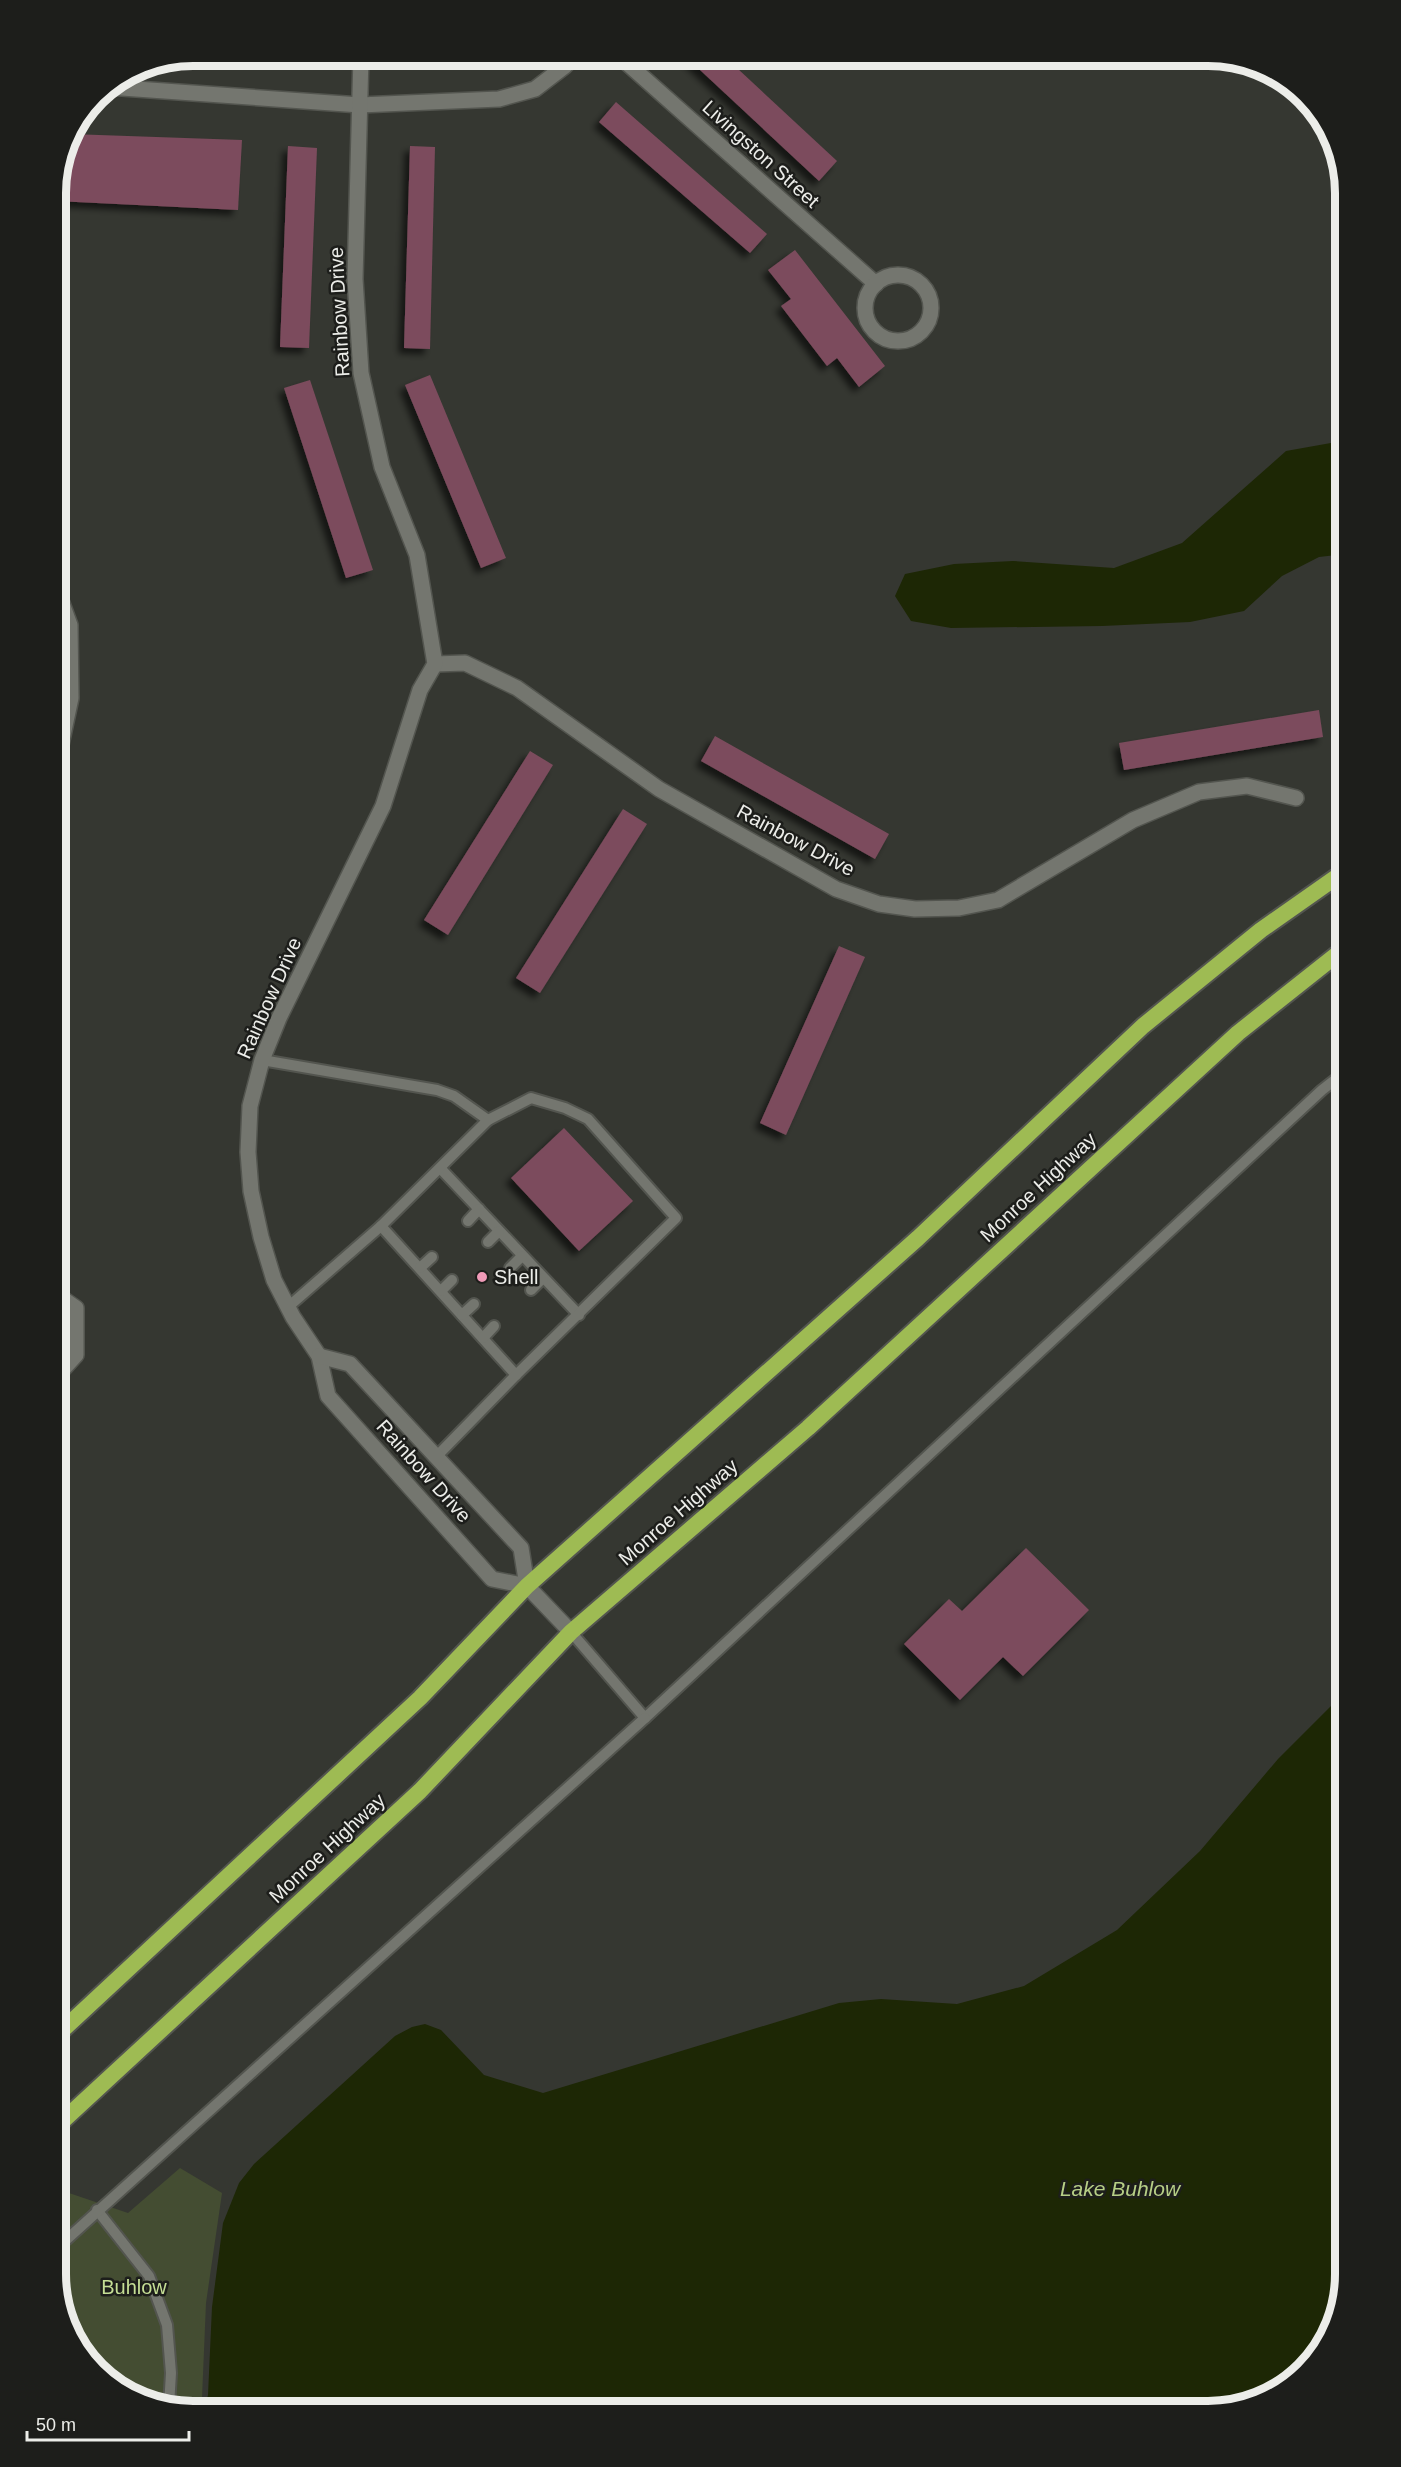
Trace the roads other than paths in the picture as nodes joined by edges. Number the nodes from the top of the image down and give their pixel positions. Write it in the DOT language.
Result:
graph roads {
  1 [pos="361,66"];
  2 [pos="565,66"];
  3 [pos="630,66"];
  4 [pos="121,88"];
  5 [pos="360,105"];
  6 [pos="876,284"];
  7 [pos="66,614"];
  8 [pos="435,664"];
  9 [pos="66,721"];
  10 [pos="1296,798"];
  11 [pos="1335,879"];
  12 [pos="1335,957"];
  13 [pos="262,1060"];
  14 [pos="1335,1080"];
  15 [pos="488,1120"];
  16 [pos="441,1169"];
  17 [pos="479,1209"];
  18 [pos="468,1221"];
  19 [pos="381,1226"];
  20 [pos="499,1231"];
  21 [pos="488,1242"];
  22 [pos="522,1256"];
  23 [pos="432,1257"];
  24 [pos="420,1268"];
  25 [pos="510,1268"];
  26 [pos="543,1278"];
  27 [pos="452,1280"];
  28 [pos="531,1290"];
  29 [pos="441,1291"];
  30 [pos="66,1301"];
  31 [pos="474,1304"];
  32 [pos="288,1307"];
  33 [pos="462,1315"];
  34 [pos="579,1315"];
  35 [pos="494,1326"];
  36 [pos="483,1338"];
  37 [pos="319,1356"];
  38 [pos="66,1366"];
  39 [pos="516,1375"];
  40 [pos="436,1457"];
  41 [pos="527,1586"];
  42 [pos="571,1632"];
  43 [pos="645,1718"];
  44 [pos="66,2027"];
  45 [pos="66,2118"];
  46 [pos="97,2211"];
  47 [pos="66,2240"];
  48 [pos="169,2399"];
  1 -- 5 [label="street, Rainbow Drive"];
  2 -- 5 [label="street"];
  3 -- 6 [label="street, Livingston Street"];
  4 -- 5 [label="street"];
  5 -- 8 [label="street, Rainbow Drive"];
  6 -- 6 [label="street"];
  7 -- 9 [label="street"];
  8 -- 10 [label="street, Rainbow Drive"];
  8 -- 13 [label="street, Rainbow Drive"];
  11 -- 41 [label="highway"];
  12 -- 42 [label="highway, Monroe Highway"];
  13 -- 15 [label="lane"];
  13 -- 32 [label="street, Rainbow Drive"];
  14 -- 43 [label="lane"];
  15 -- 16 [label="lane"];
  15 -- 34 [label="lane"];
  16 -- 17 [label="lane"];
  16 -- 19 [label="lane"];
  17 -- 18 [label="lane"];
  17 -- 20 [label="lane"];
  19 -- 24 [label="lane"];
  19 -- 32 [label="lane"];
  20 -- 21 [label="lane"];
  20 -- 22 [label="lane"];
  22 -- 25 [label="lane"];
  22 -- 26 [label="lane"];
  23 -- 24 [label="lane"];
  24 -- 29 [label="lane"];
  26 -- 28 [label="lane"];
  26 -- 34 [label="lane"];
  27 -- 29 [label="lane"];
  29 -- 33 [label="lane"];
  30 -- 38 [label="street"];
  31 -- 33 [label="lane"];
  32 -- 37 [label="street, Rainbow Drive"];
  33 -- 36 [label="lane"];
  34 -- 39 [label="lane"];
  35 -- 36 [label="lane"];
  36 -- 39 [label="lane"];
  37 -- 40 [label="street, Rainbow Drive"];
  37 -- 41 [label="street, Rainbow Drive"];
  39 -- 40 [label="lane"];
  40 -- 41 [label="street, Rainbow Drive"];
  41 -- 42 [label="street"];
  41 -- 44 [label="highway"];
  42 -- 43 [label="lane"];
  42 -- 45 [label="highway, Monroe Highway"];
  43 -- 46 [label="lane"];
  46 -- 47 [label="lane"];
  46 -- 48 [label="lane"];
}
